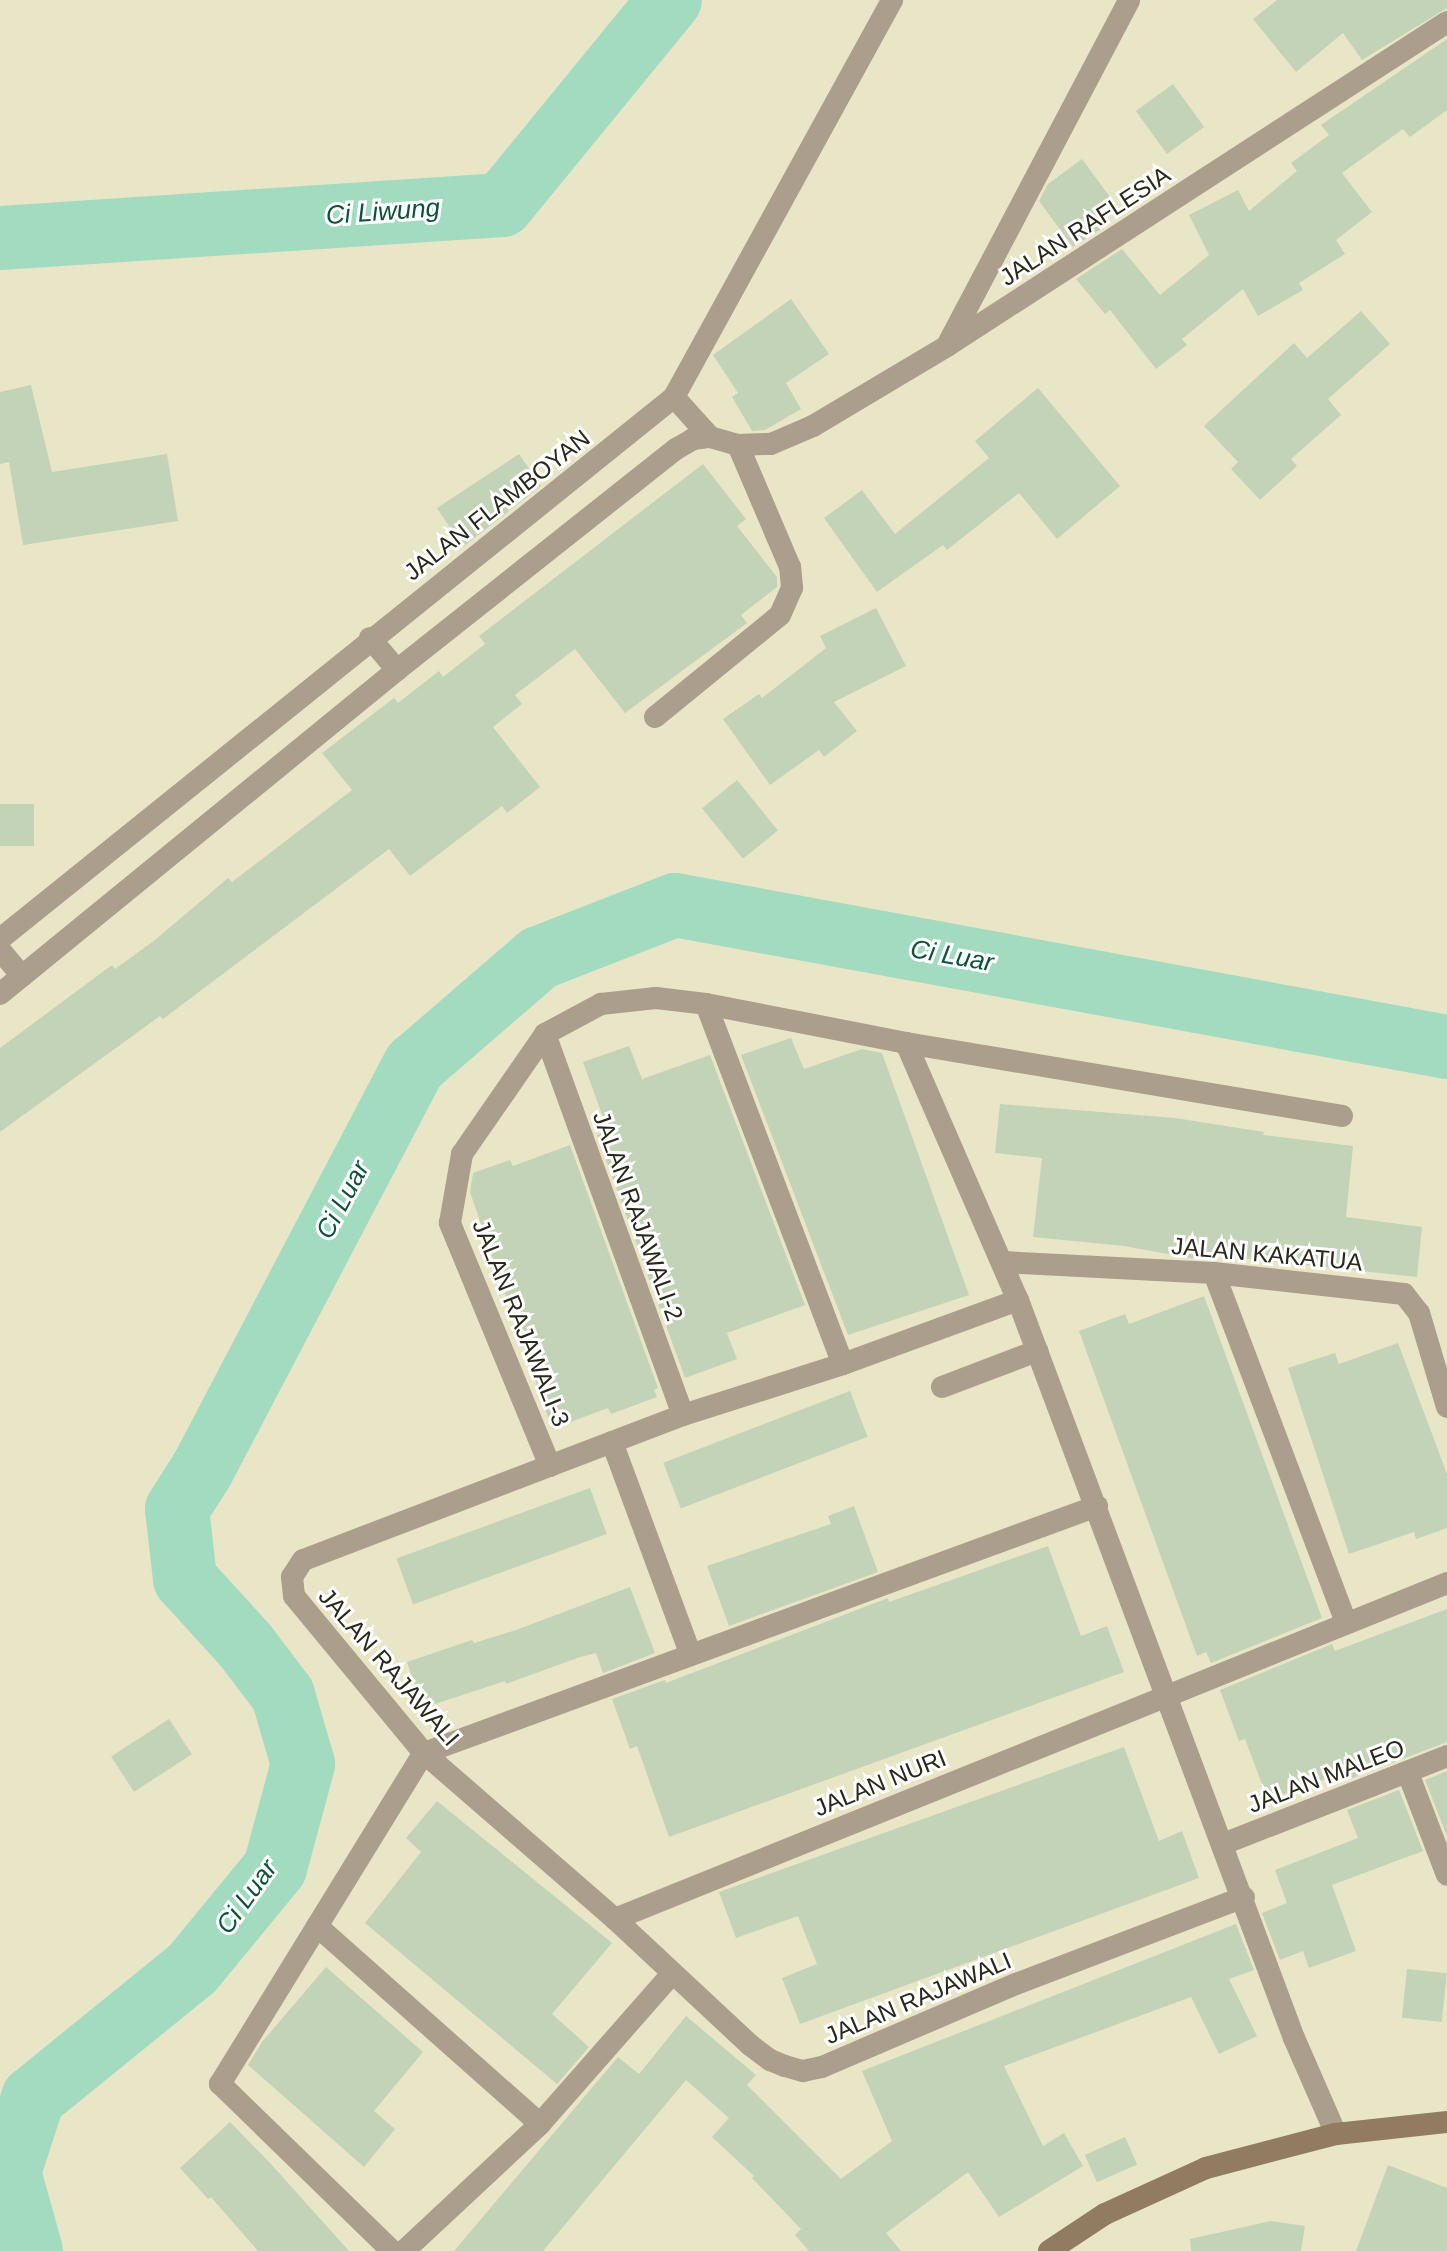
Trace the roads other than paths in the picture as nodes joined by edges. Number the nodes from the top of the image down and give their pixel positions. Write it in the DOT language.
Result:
graph roads {
  1 [pos="892,0"];
  2 [pos="1129,0"];
  3 [pos="1447,22"];
  4 [pos="947,346"];
  5 [pos="674,397"];
  6 [pos="710,437"];
  7 [pos="738,445"];
  8 [pos="370,638"];
  9 [pos="397,670"];
  10 [pos="655,717"];
  11 [pos="0,939"];
  12 [pos="0,950"];
  13 [pos="22,976"];
  14 [pos="0,994"];
  15 [pos="706,1004"];
  16 [pos="545,1034"];
  17 [pos="906,1043"];
  18 [pos="1342,1116"];
  19 [pos="1003,1262"];
  20 [pos="1214,1273"];
  21 [pos="1018,1300"];
  22 [pos="1037,1351"];
  23 [pos="843,1364"];
  24 [pos="942,1387"];
  25 [pos="1447,1407"];
  26 [pos="683,1415"];
  27 [pos="612,1442"];
  28 [pos="550,1466"];
  29 [pos="1097,1506"];
  30 [pos="1447,1583"];
  31 [pos="1346,1623"];
  32 [pos="690,1653"];
  33 [pos="1165,1695"];
  34 [pos="424,1753"];
  35 [pos="1447,1756"];
  36 [pos="1408,1773"];
  37 [pos="1223,1844"];
  38 [pos="1447,1875"];
  39 [pos="1244,1897"];
  40 [pos="615,1919"];
  41 [pos="317,1926"];
  42 [pos="672,1974"];
  43 [pos="1447,2122"];
  44 [pos="540,2124"];
  45 [pos="1336,2134"];
  46 [pos="392,2251"];
  47 [pos="404,2251"];
  48 [pos="1049,2251"];
  1 -- 5 [label="street, JALAN FLAMBOYAN"];
  2 -- 4 [label="street"];
  3 -- 4 [label="street, JALAN RAFLESIA"];
  4 -- 7 [label="street, JALAN RAFLESIA"];
  5 -- 6 [label="street"];
  5 -- 8 [label="street, JALAN FLAMBOYAN"];
  6 -- 7 [label="street"];
  6 -- 9 [label="street"];
  7 -- 10 [label="street"];
  8 -- 9 [label="street"];
  8 -- 11 [label="street, JALAN FLAMBOYAN"];
  9 -- 13 [label="street"];
  12 -- 13 [label="street"];
  13 -- 14 [label="street"];
  15 -- 16 [label="street"];
  15 -- 17 [label="street"];
  15 -- 23 [label="street"];
  16 -- 26 [label="street, JALAN RAJAWALI-2"];
  16 -- 28 [label="street, JALAN RAJAWALI-3"];
  17 -- 18 [label="street"];
  17 -- 19 [label="street"];
  19 -- 20 [label="street, JALAN KAKATUA"];
  19 -- 21 [label="street"];
  20 -- 25 [label="street, JALAN KAKATUA"];
  20 -- 31 [label="street"];
  21 -- 22 [label="street"];
  21 -- 23 [label="street, JALAN RAJAWALI"];
  22 -- 24 [label="street"];
  22 -- 29 [label="street"];
  23 -- 26 [label="street, JALAN RAJAWALI"];
  26 -- 27 [label="street, JALAN RAJAWALI"];
  27 -- 28 [label="street, JALAN RAJAWALI"];
  27 -- 32 [label="street"];
  28 -- 34 [label="street, JALAN RAJAWALI"];
  29 -- 32 [label="street"];
  29 -- 33 [label="street"];
  30 -- 31 [label="street, JALAN NURI"];
  31 -- 33 [label="street, JALAN NURI"];
  32 -- 34 [label="street"];
  33 -- 37 [label="street"];
  33 -- 40 [label="street, JALAN NURI"];
  34 -- 40 [label="street, JALAN RAJAWALI"];
  34 -- 41 [label="street"];
  35 -- 36 [label="street, JALAN MALEO"];
  36 -- 37 [label="street, JALAN MALEO"];
  36 -- 38 [label="street"];
  37 -- 39 [label="street"];
  39 -- 42 [label="street, JALAN RAJAWALI"];
  39 -- 45 [label="street"];
  40 -- 42 [label="street, JALAN RAJAWALI"];
  41 -- 44 [label="street"];
  41 -- 46 [label="street"];
  42 -- 44 [label="street"];
  43 -- 45 [label="main road"];
  44 -- 47 [label="street"];
  45 -- 48 [label="main road"];
}
